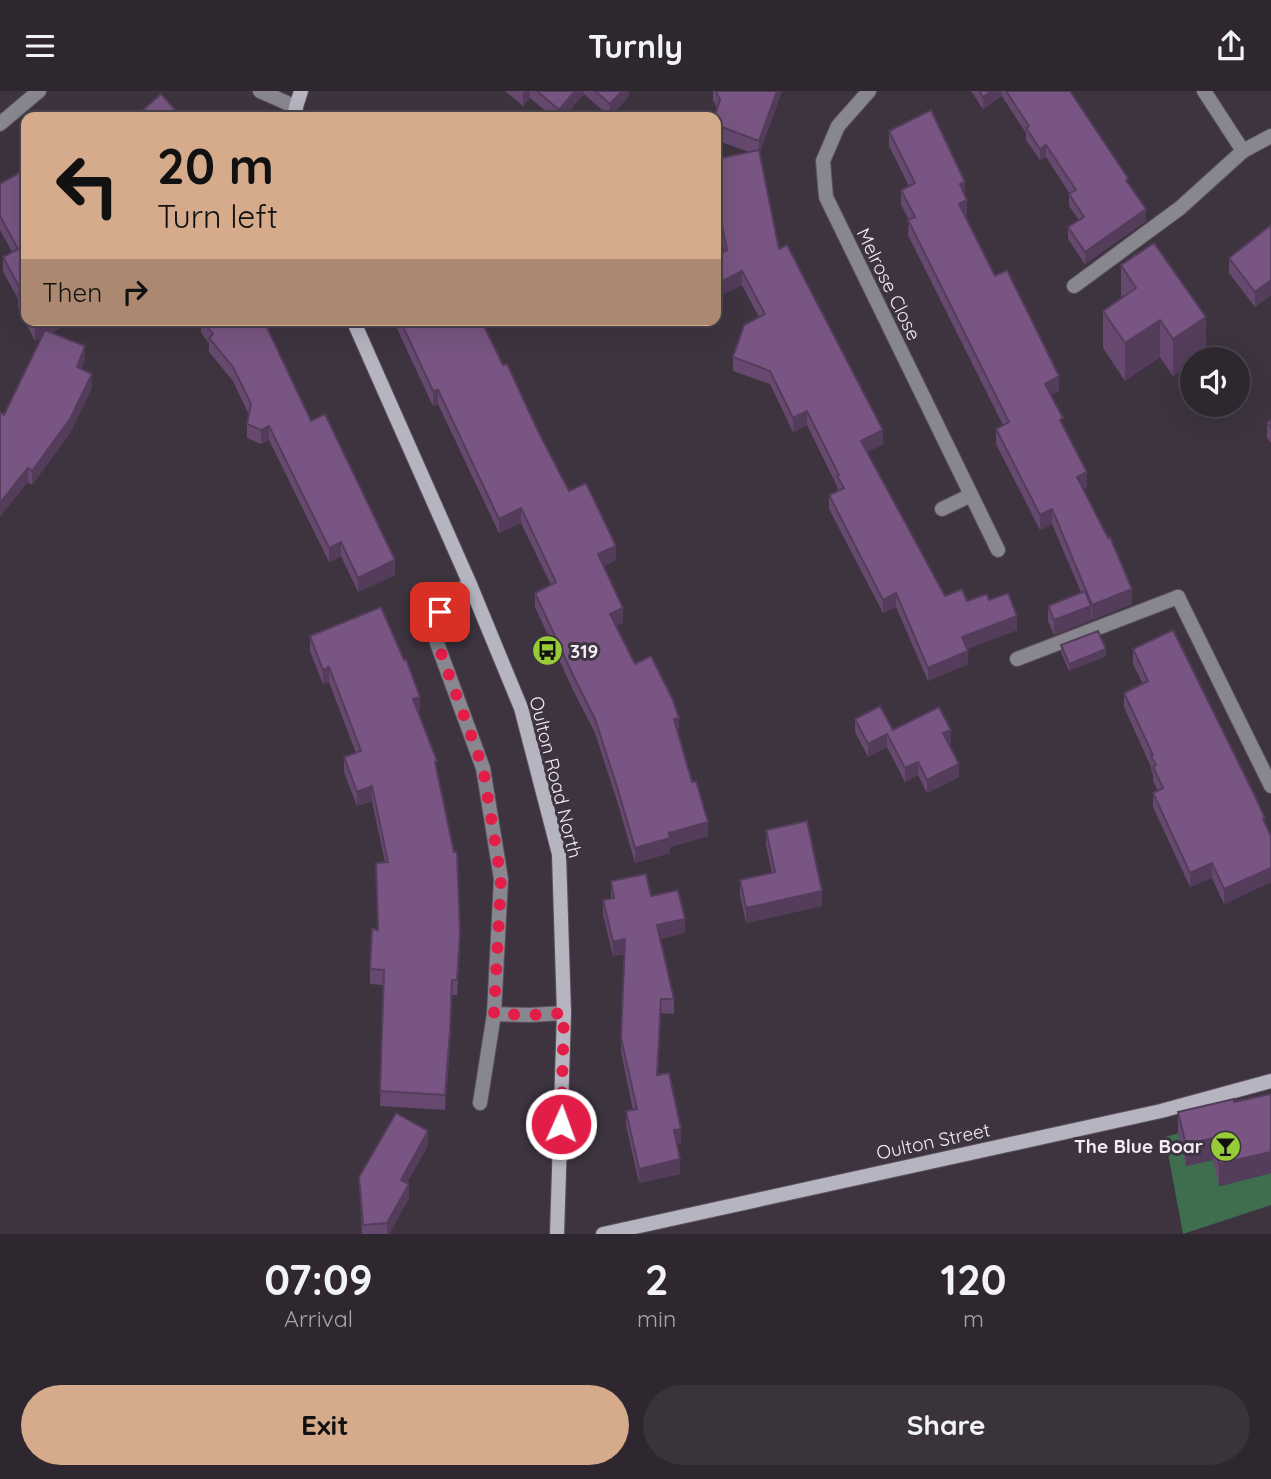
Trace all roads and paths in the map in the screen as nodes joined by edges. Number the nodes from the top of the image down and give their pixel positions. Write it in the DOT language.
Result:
graph roads {
  1 [pos="39,91"];
  2 [pos="260,91"];
  3 [pos="301,91"];
  4 [pos="869,91"];
  5 [pos="1204,91"];
  6 [pos="296,112"];
  7 [pos="0,124"];
  8 [pos="1271,136"];
  9 [pos="1243,151"];
  10 [pos="1074,286"];
  11 [pos="356,326"];
  12 [pos="971,495"];
  13 [pos="942,509"];
  14 [pos="998,550"];
  15 [pos="469,582"];
  16 [pos="1017,659"];
  17 [pos="1271,786"];
  18 [pos="564,1013"];
  19 [pos="494,1014"];
  20 [pos="1271,1081"];
  21 [pos="480,1103"];
  22 [pos="557,1234"];
  23 [pos="603,1234"];
  1 -- 7 [label="street"];
  2 -- 6 [label="street"];
  3 -- 6 [label="street"];
  4 -- 12 [label="street, Melrose Close"];
  5 -- 9 [label="street"];
  8 -- 9 [label="street"];
  9 -- 10 [label="street"];
  11 -- 15 [label="street, Oulton Road North"];
  12 -- 13 [label="street"];
  12 -- 14 [label="street, Melrose Close"];
  15 -- 18 [label="street, Oulton Road North"];
  15 -- 19 [label="street"];
  16 -- 17 [label="street"];
  18 -- 19 [label="street"];
  18 -- 22 [label="street, Oulton Road North"];
  19 -- 21 [label="street"];
  20 -- 23 [label="street, Oulton Street"];
}
